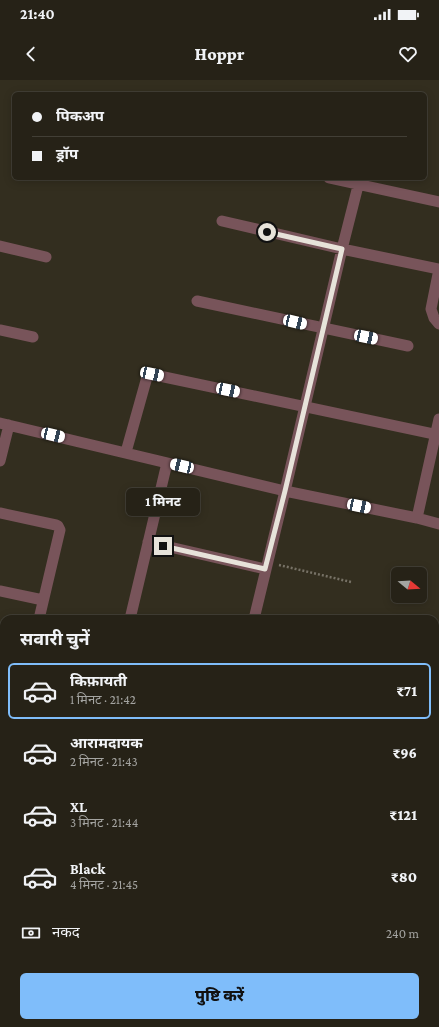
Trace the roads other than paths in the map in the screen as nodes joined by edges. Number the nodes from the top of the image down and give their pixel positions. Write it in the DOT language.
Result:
graph roads {
  1 [pos="350,180"];
  2 [pos="360,181"];
  3 [pos="439,202"];
  4 [pos="222,221"];
  5 [pos="0,246"];
  6 [pos="342,249"];
  7 [pos="46,257"];
  8 [pos="197,300"];
  9 [pos="439,324"];
  10 [pos="323,328"];
  11 [pos="0,330"];
  12 [pos="33,337"];
  13 [pos="408,346"];
  14 [pos="304,406"];
  15 [pos="439,419"];
  16 [pos="5,424"];
  17 [pos="437,434"];
  18 [pos="126,452"];
  19 [pos="0,461"];
  20 [pos="167,463"];
  21 [pos="285,491"];
  22 [pos="0,513"];
  23 [pos="417,518"];
  24 [pos="439,524"];
  25 [pos="148,542"];
  26 [pos="266,566"];
  27 [pos="0,591"];
  28 [pos="43,600"];
  29 [pos="40,615"];
  30 [pos="131,615"];
  31 [pos="255,615"];
  1 -- 2 [label="street"];
  2 -- 3 [label="street"];
  2 -- 6 [label="street"];
  4 -- 6 [label="street"];
  5 -- 7 [label="street"];
  6 -- 9 [label="street"];
  6 -- 10 [label="street"];
  8 -- 10 [label="street"];
  10 -- 13 [label="street"];
  10 -- 14 [label="street"];
  11 -- 12 [label="street"];
  14 -- 17 [label="street"];
  14 -- 18 [label="street"];
  14 -- 21 [label="street"];
  15 -- 17 [label="street"];
  16 -- 18 [label="street"];
  16 -- 19 [label="street"];
  17 -- 23 [label="street"];
  18 -- 20 [label="street"];
  20 -- 21 [label="street"];
  20 -- 25 [label="street"];
  21 -- 23 [label="street"];
  21 -- 26 [label="street"];
  22 -- 28 [label="street"];
  23 -- 24 [label="street"];
  25 -- 26 [label="street"];
  25 -- 30 [label="street"];
  26 -- 31 [label="street"];
  27 -- 28 [label="street"];
  28 -- 29 [label="street"];
}
